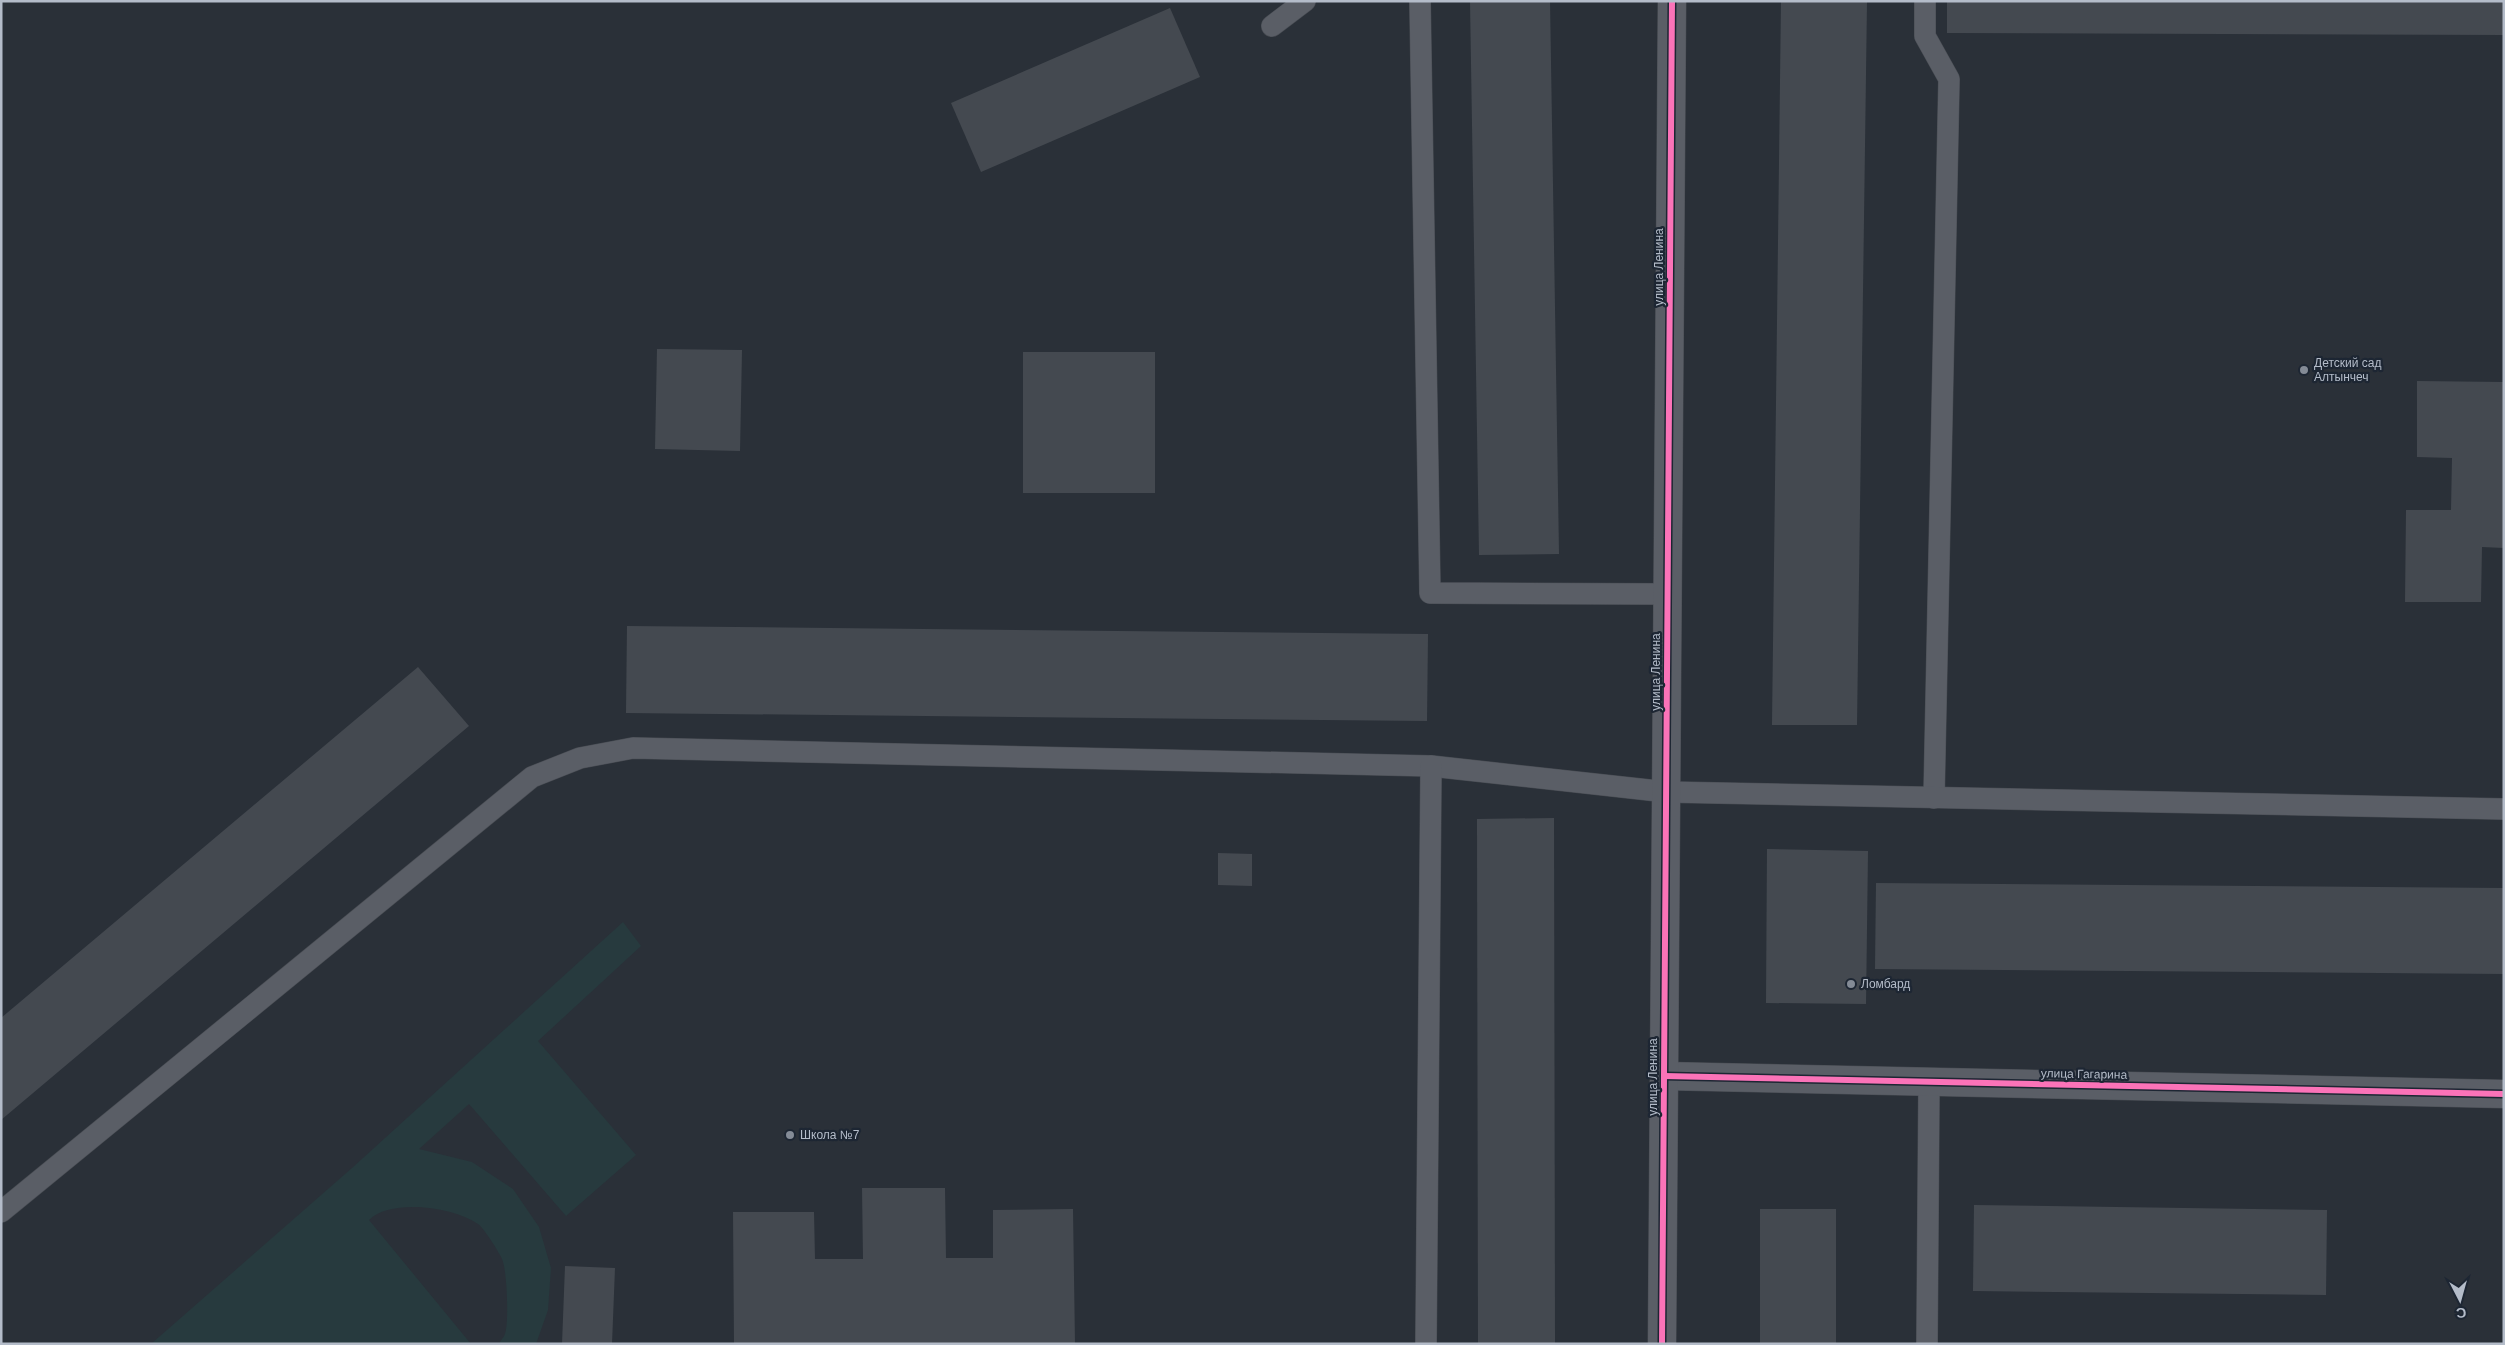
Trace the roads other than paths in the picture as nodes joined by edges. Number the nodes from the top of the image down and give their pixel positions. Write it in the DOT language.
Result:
graph roads {
  1 [pos="1275,1"];
  2 [pos="1305,1"];
  3 [pos="1420,1"];
  4 [pos="1672,1"];
  5 [pos="1925,1"];
  6 [pos="1668,594"];
  7 [pos="1431,766"];
  8 [pos="1667,792"];
  9 [pos="1934,798"];
  10 [pos="2504,809"];
  11 [pos="1664,1076"];
  12 [pos="1929,1082"];
  13 [pos="2504,1094"];
  14 [pos="1,1212"];
  15 [pos="1426,1344"];
  16 [pos="1662,1344"];
  17 [pos="1927,1344"];
  1 -- 2 [label="lane"];
  3 -- 6 [label="lane"];
  4 -- 6 [label="street, улица Ленина"];
  5 -- 9 [label="lane"];
  6 -- 8 [label="street, улица Ленина"];
  7 -- 8 [label="lane"];
  7 -- 14 [label="lane"];
  7 -- 15 [label="lane"];
  8 -- 9 [label="lane"];
  8 -- 11 [label="street, улица Ленина"];
  9 -- 10 [label="lane"];
  11 -- 12 [label="street, улица Гагарина"];
  11 -- 16 [label="street, улица Ленина"];
  12 -- 13 [label="street, улица Гагарина"];
  12 -- 17 [label="lane"];
}
